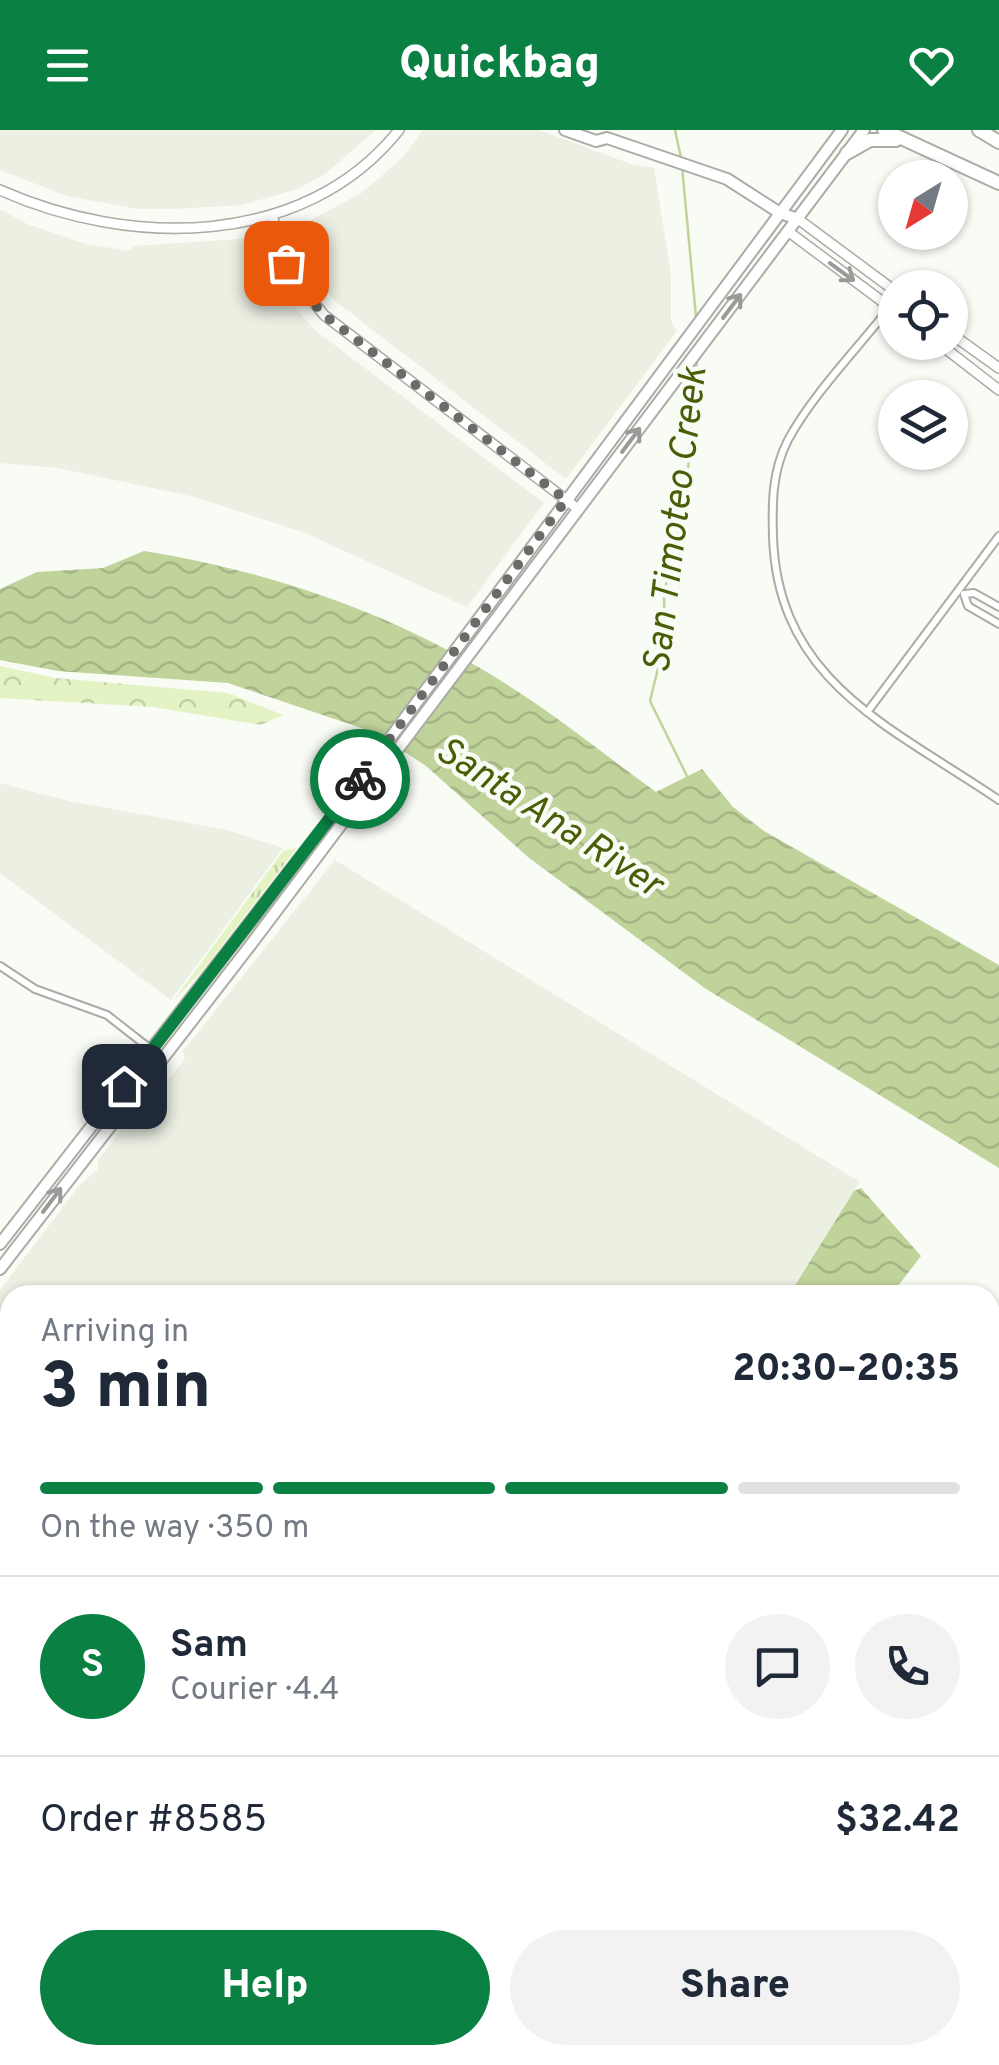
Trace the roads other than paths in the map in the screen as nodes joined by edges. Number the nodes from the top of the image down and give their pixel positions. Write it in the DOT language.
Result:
graph roads {
  1 [pos="399,130"];
  2 [pos="565,130"];
  3 [pos="842,130"];
  4 [pos="864,130"];
  5 [pos="884,130"];
  6 [pos="979,130"];
  7 [pos="604,134"];
  8 [pos="901,141"];
  9 [pos="999,142"];
  10 [pos="847,154"];
  11 [pos="999,183"];
  12 [pos="0,190"];
  13 [pos="780,213"];
  14 [pos="272,216"];
  15 [pos="798,219"];
  16 [pos="789,232"];
  17 [pos="878,278"];
  18 [pos="878,299"];
  19 [pos="878,327"];
  20 [pos="968,346"];
  21 [pos="960,360"];
  22 [pos="999,368"];
  23 [pos="999,390"];
  24 [pos="566,500"];
  25 [pos="578,509"];
  26 [pos="999,536"];
  27 [pos="961,592"];
  28 [pos="999,607"];
  29 [pos="999,624"];
  30 [pos="466,648"];
  31 [pos="868,711"];
  32 [pos="999,800"];
  33 [pos="332,827"];
  34 [pos="0,966"];
  35 [pos="152,1050"];
  36 [pos="162,1058"];
  37 [pos="0,1244"];
  38 [pos="0,1269"];
  1 -- 14 [label="street"];
  2 -- 7 [label="main road"];
  3 -- 13 [label="main road"];
  4 -- 10 [label="main road"];
  5 -- 8 [label="highway"];
  6 -- 9 [label="highway"];
  7 -- 13 [label="main road"];
  8 -- 10 [label="highway"];
  8 -- 11 [label="highway"];
  10 -- 15 [label="main road"];
  12 -- 14 [label="street"];
  13 -- 15 [label="main road"];
  13 -- 16 [label="main road"];
  13 -- 24 [label="main road"];
  14 -- 24 [label="street"];
  15 -- 16 [label="main road"];
  15 -- 17 [label="street"];
  16 -- 18 [label="street, one-way"];
  25 -- 16 [label="main road, one-way"];
  19 -- 31 [label="street"];
  20 -- 22 [label="street"];
  21 -- 23 [label="street"];
  24 -- 25 [label="street"];
  24 -- 30 [label="main road"];
  25 -- 30 [label="main road"];
  26 -- 27 [label="street"];
  27 -- 28 [label="street"];
  27 -- 29 [label="street"];
  27 -- 31 [label="street"];
  30 -- 33 [label="main road"];
  31 -- 32 [label="street"];
  33 -- 35 [label="main road"];
  33 -- 36 [label="main road"];
  34 -- 35 [label="street"];
  35 -- 36 [label="street"];
  35 -- 37 [label="main road"];
  38 -- 36 [label="main road, one-way"];
}
